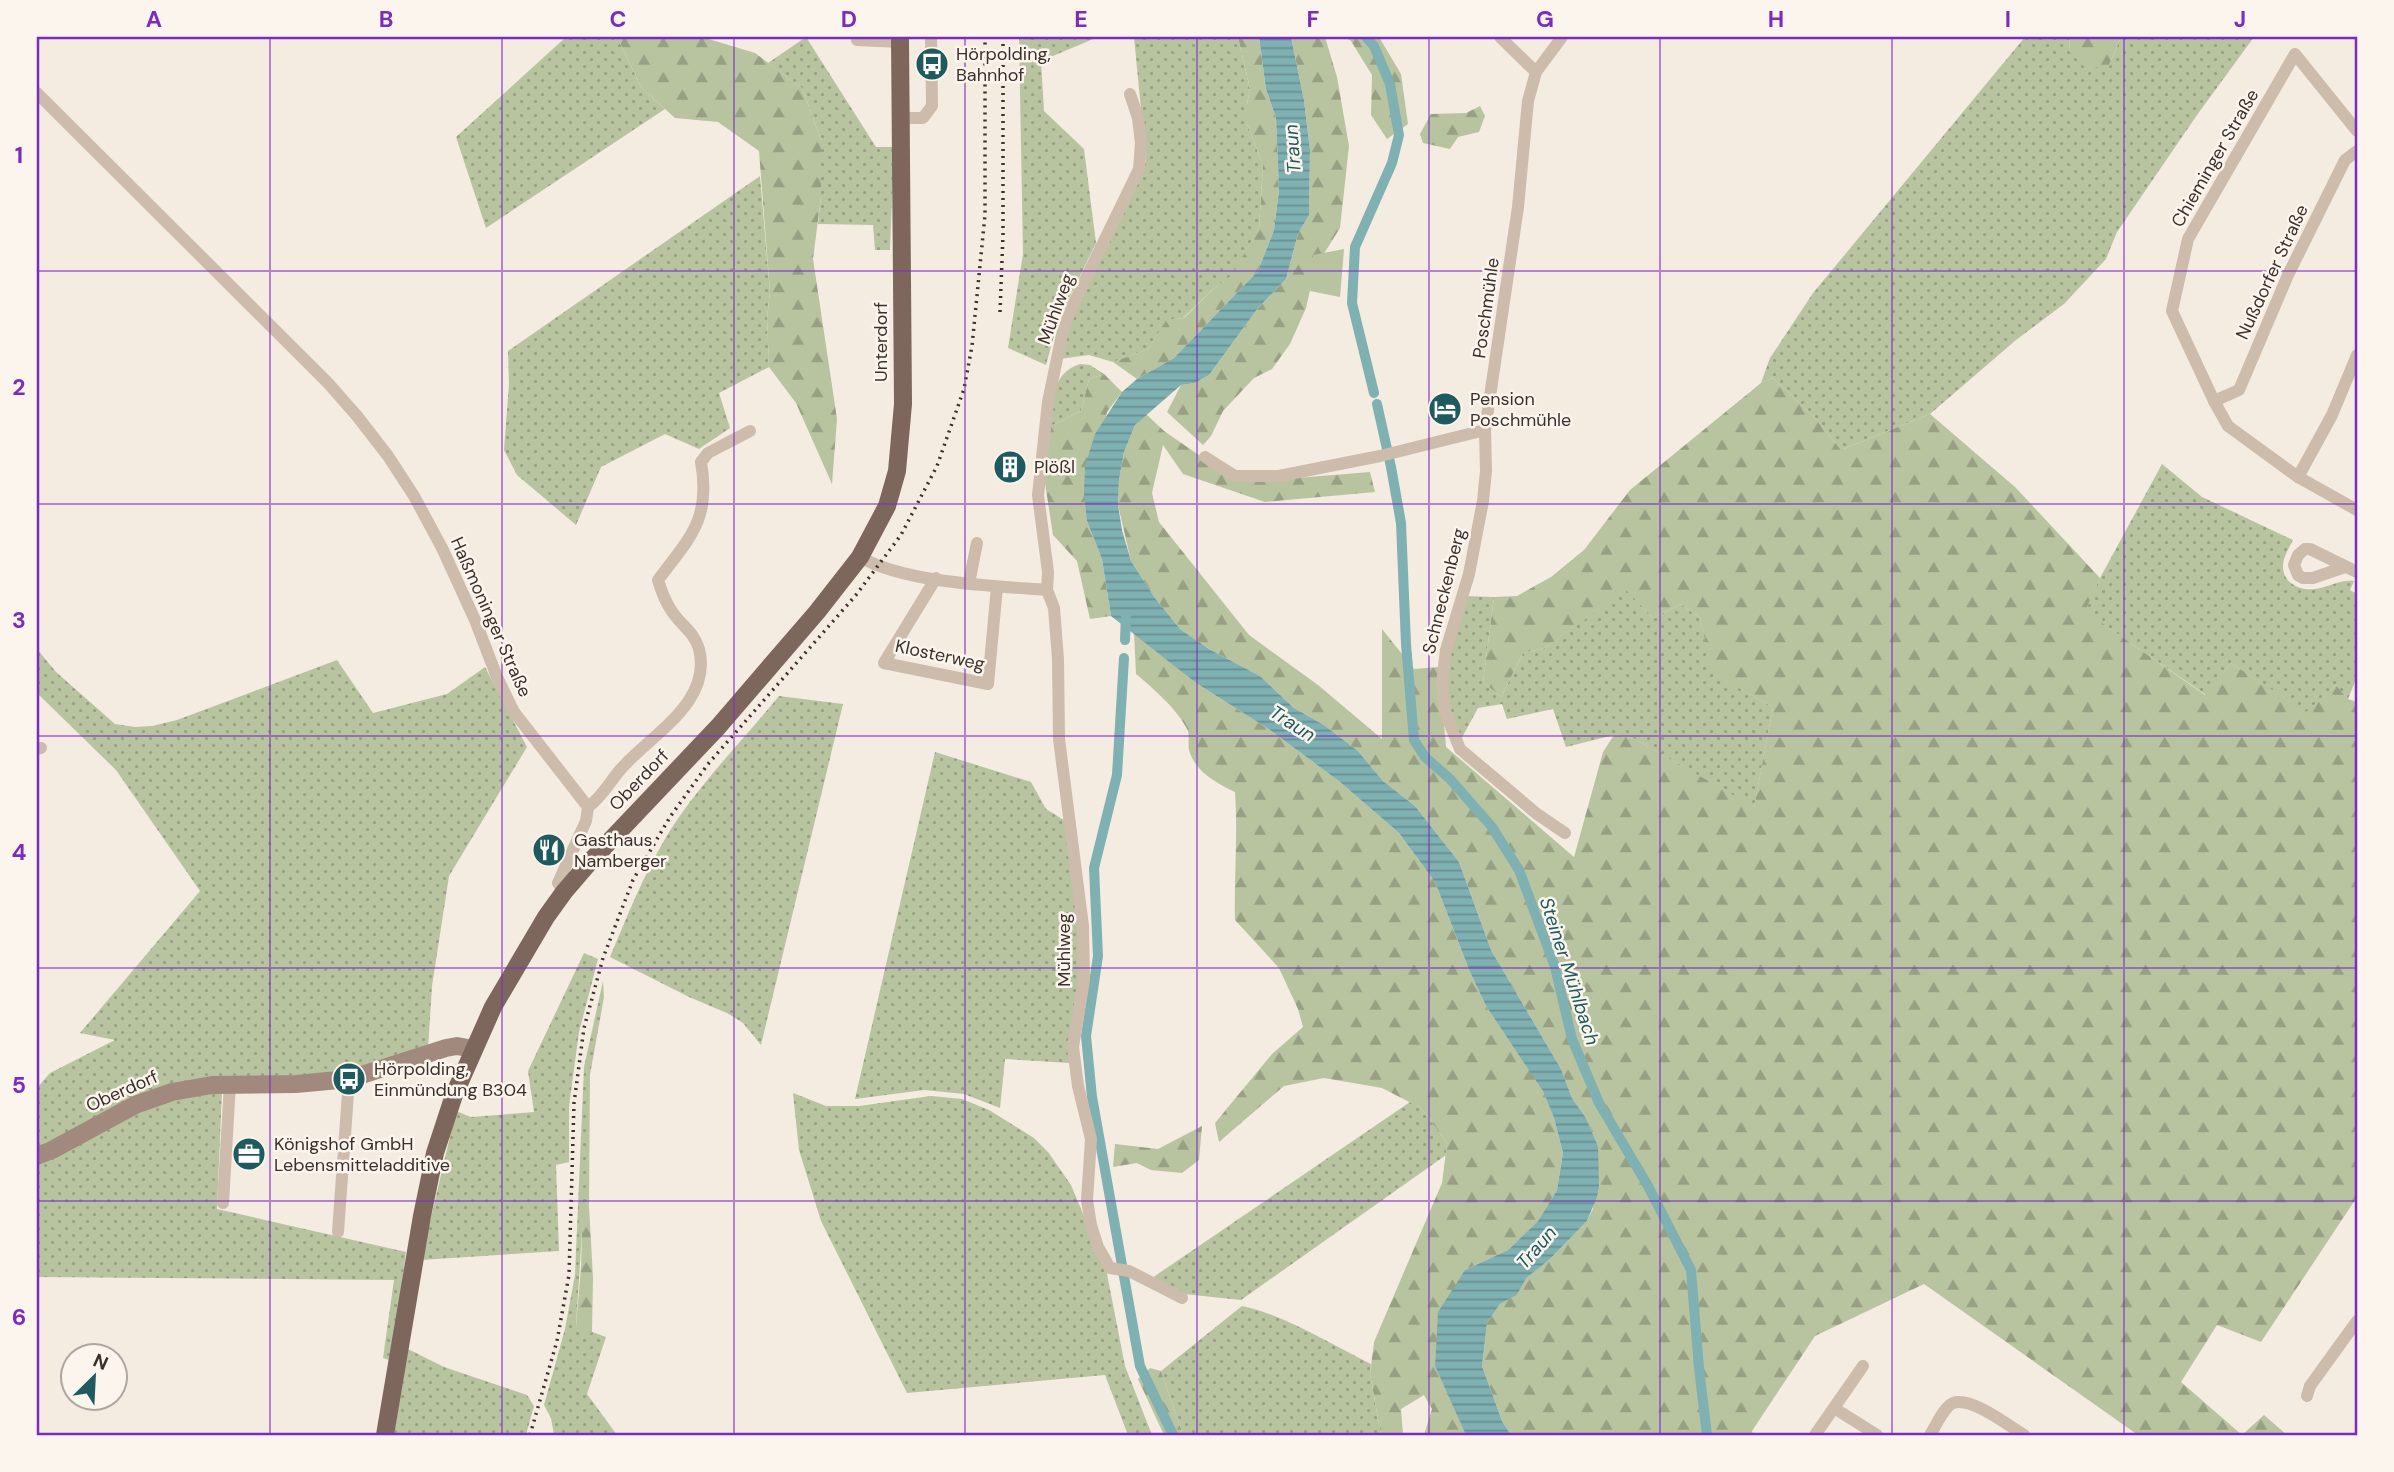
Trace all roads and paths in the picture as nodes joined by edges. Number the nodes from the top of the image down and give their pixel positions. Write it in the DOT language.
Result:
graph roads {
  1 [pos="932,37"];
  2 [pos="1500,37"];
  3 [pos="1562,37"];
  4 [pos="900,39"];
  5 [pos="857,40"];
  6 [pos="1536,72"];
  7 [pos="37,93"];
  8 [pos="1130,94"];
  9 [pos="901,118"];
  10 [pos="2357,131"];
  11 [pos="2357,151"];
  12 [pos="2357,355"];
  13 [pos="2214,401"];
  14 [pos="1485,430"];
  15 [pos="750,431"];
  16 [pos="1205,457"];
  17 [pos="2298,477"];
  18 [pos="2357,510"];
  19 [pos="977,543"];
  20 [pos="2357,555"];
  21 [pos="860,557"];
  22 [pos="2351,569"];
  23 [pos="936,578"];
  24 [pos="969,583"];
  25 [pos="997,587"];
  26 [pos="1047,590"];
  27 [pos="589,807"];
  28 [pos="1565,833"];
  29 [pos="564,892"];
  30 [pos="473,1049"];
  31 [pos="349,1079"];
  32 [pos="230,1084"];
  33 [pos="37,1156"];
  34 [pos="223,1203"];
  35 [pos="338,1232"];
  36 [pos="1182,1297"];
  37 [pos="2357,1321"];
  38 [pos="1863,1366"];
  39 [pos="2307,1396"];
  40 [pos="1834,1408"];
  41 [pos="385,1435"];
  42 [pos="1815,1435"];
  43 [pos="1877,1435"];
  44 [pos="1930,1435"];
  45 [pos="2024,1435"];
  1 -- 9 [label="street"];
  2 -- 6 [label="street"];
  3 -- 6 [label="street, Poschmühle"];
  4 -- 5 [label="street, Unterdorf"];
  4 -- 9 [label="main road, Unterdorf"];
  6 -- 14 [label="street, Poschmühle"];
  7 -- 27 [label="street, Haßmoninger Straße"];
  8 -- 26 [label="street, Mühlweg"];
  9 -- 21 [label="main road, Unterdorf"];
  10 -- 13 [label="street, Chieminger Straße"];
  11 -- 13 [label="street, Nußdorfer Straße"];
  12 -- 17 [label="street"];
  13 -- 17 [label="street, Chieminger Straße"];
  14 -- 16 [label="street"];
  14 -- 28 [label="street, Schneckenberg"];
  15 -- 27 [label="street, Oberdorf"];
  17 -- 18 [label="street, Chieminger Straße"];
  19 -- 24 [label="street"];
  20 -- 22 [label="street"];
  21 -- 23 [label="street"];
  21 -- 29 [label="main road, Oberdorf"];
  23 -- 24 [label="street"];
  23 -- 25 [label="street, Klosterweg"];
  24 -- 25 [label="street"];
  25 -- 26 [label="street"];
  26 -- 36 [label="street, Mühlweg"];
  27 -- 29 [label="street"];
  29 -- 30 [label="main road, Oberdorf"];
  30 -- 31 [label="street, Oberdorf"];
  30 -- 41 [label="main road, Oberdorf"];
  31 -- 32 [label="street, Oberdorf"];
  31 -- 35 [label="street"];
  32 -- 33 [label="street, Oberdorf"];
  32 -- 34 [label="street"];
  37 -- 39 [label="street"];
  38 -- 40 [label="street"];
  40 -- 42 [label="street"];
  40 -- 43 [label="street"];
  44 -- 45 [label="street"];
}
